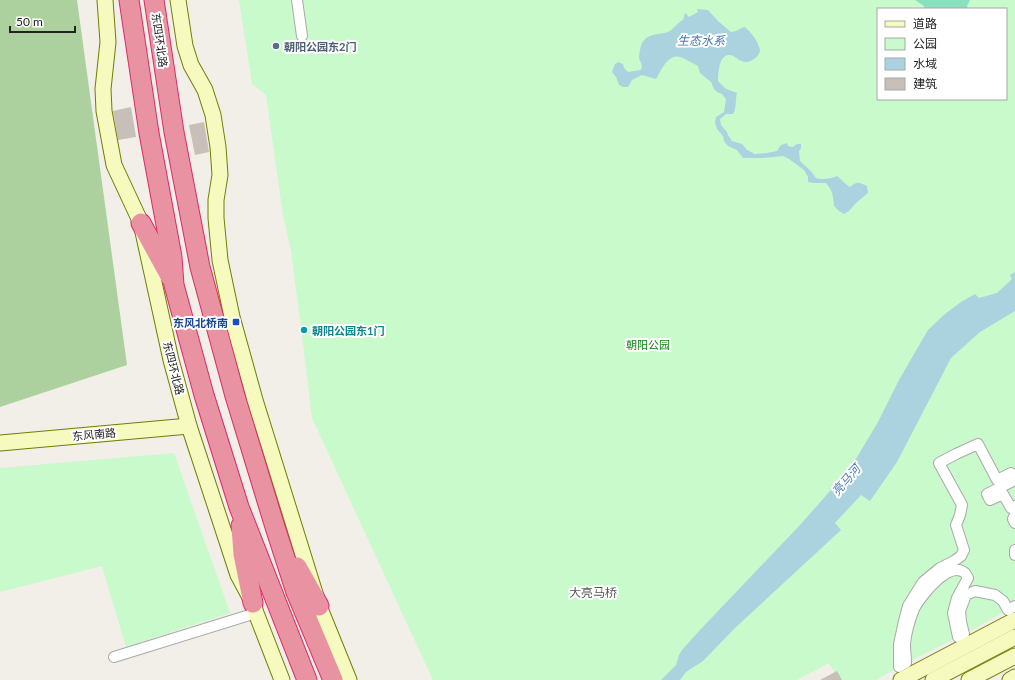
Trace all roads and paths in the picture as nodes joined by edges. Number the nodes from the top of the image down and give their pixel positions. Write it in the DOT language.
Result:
graph roads {
  1 [pos="104,0"];
  2 [pos="129,0"];
  3 [pos="154,0"];
  4 [pos="178,0"];
  5 [pos="297,0"];
  6 [pos="302,36"];
  7 [pos="141,223"];
  8 [pos="174,285"];
  9 [pos="189,426"];
  10 [pos="0,443"];
  11 [pos="1015,506"];
  12 [pos="239,507"];
  13 [pos="1015,515"];
  14 [pos="1015,523"];
  15 [pos="275,527"];
  16 [pos="1015,550"];
  17 [pos="1015,555"];
  18 [pos="319,606"];
  19 [pos="1015,606"];
  20 [pos="254,608"];
  21 [pos="1015,620"];
  22 [pos="1015,637"];
  23 [pos="1015,656"];
  24 [pos="114,657"];
  25 [pos="1015,677"];
  26 [pos="282,680"];
  27 [pos="307,680"];
  28 [pos="333,680"];
  29 [pos="350,680"];
  30 [pos="901,680"];
  31 [pos="933,680"];
  32 [pos="969,680"];
  33 [pos="1010,680"];
  1 -- 7 [label="street, 东四环北路"];
  2 -- 8 [label="highway, 东四环北路"];
  3 -- 15 [label="highway, 东四环北路"];
  4 -- 18 [label="street"];
  5 -- 6 [label="street"];
  7 -- 8 [label="highway"];
  7 -- 9 [label="street, 东四环北路"];
  8 -- 12 [label="highway, 东四环北路"];
  9 -- 10 [label="street, 东风南路"];
  9 -- 20 [label="street, 东四环北路"];
  11 -- 19 [label="street"];
  12 -- 20 [label="highway"];
  12 -- 27 [label="highway, 东四环北路"];
  13 -- 14 [label="street"];
  15 -- 18 [label="highway"];
  15 -- 28 [label="highway, 东四环北路"];
  16 -- 17 [label="street"];
  18 -- 29 [label="street"];
  20 -- 24 [label="street"];
  20 -- 26 [label="street, 东四环北路"];
  21 -- 30 [label="street"];
  22 -- 31 [label="street"];
  23 -- 32 [label="street"];
  25 -- 33 [label="street"];
}
